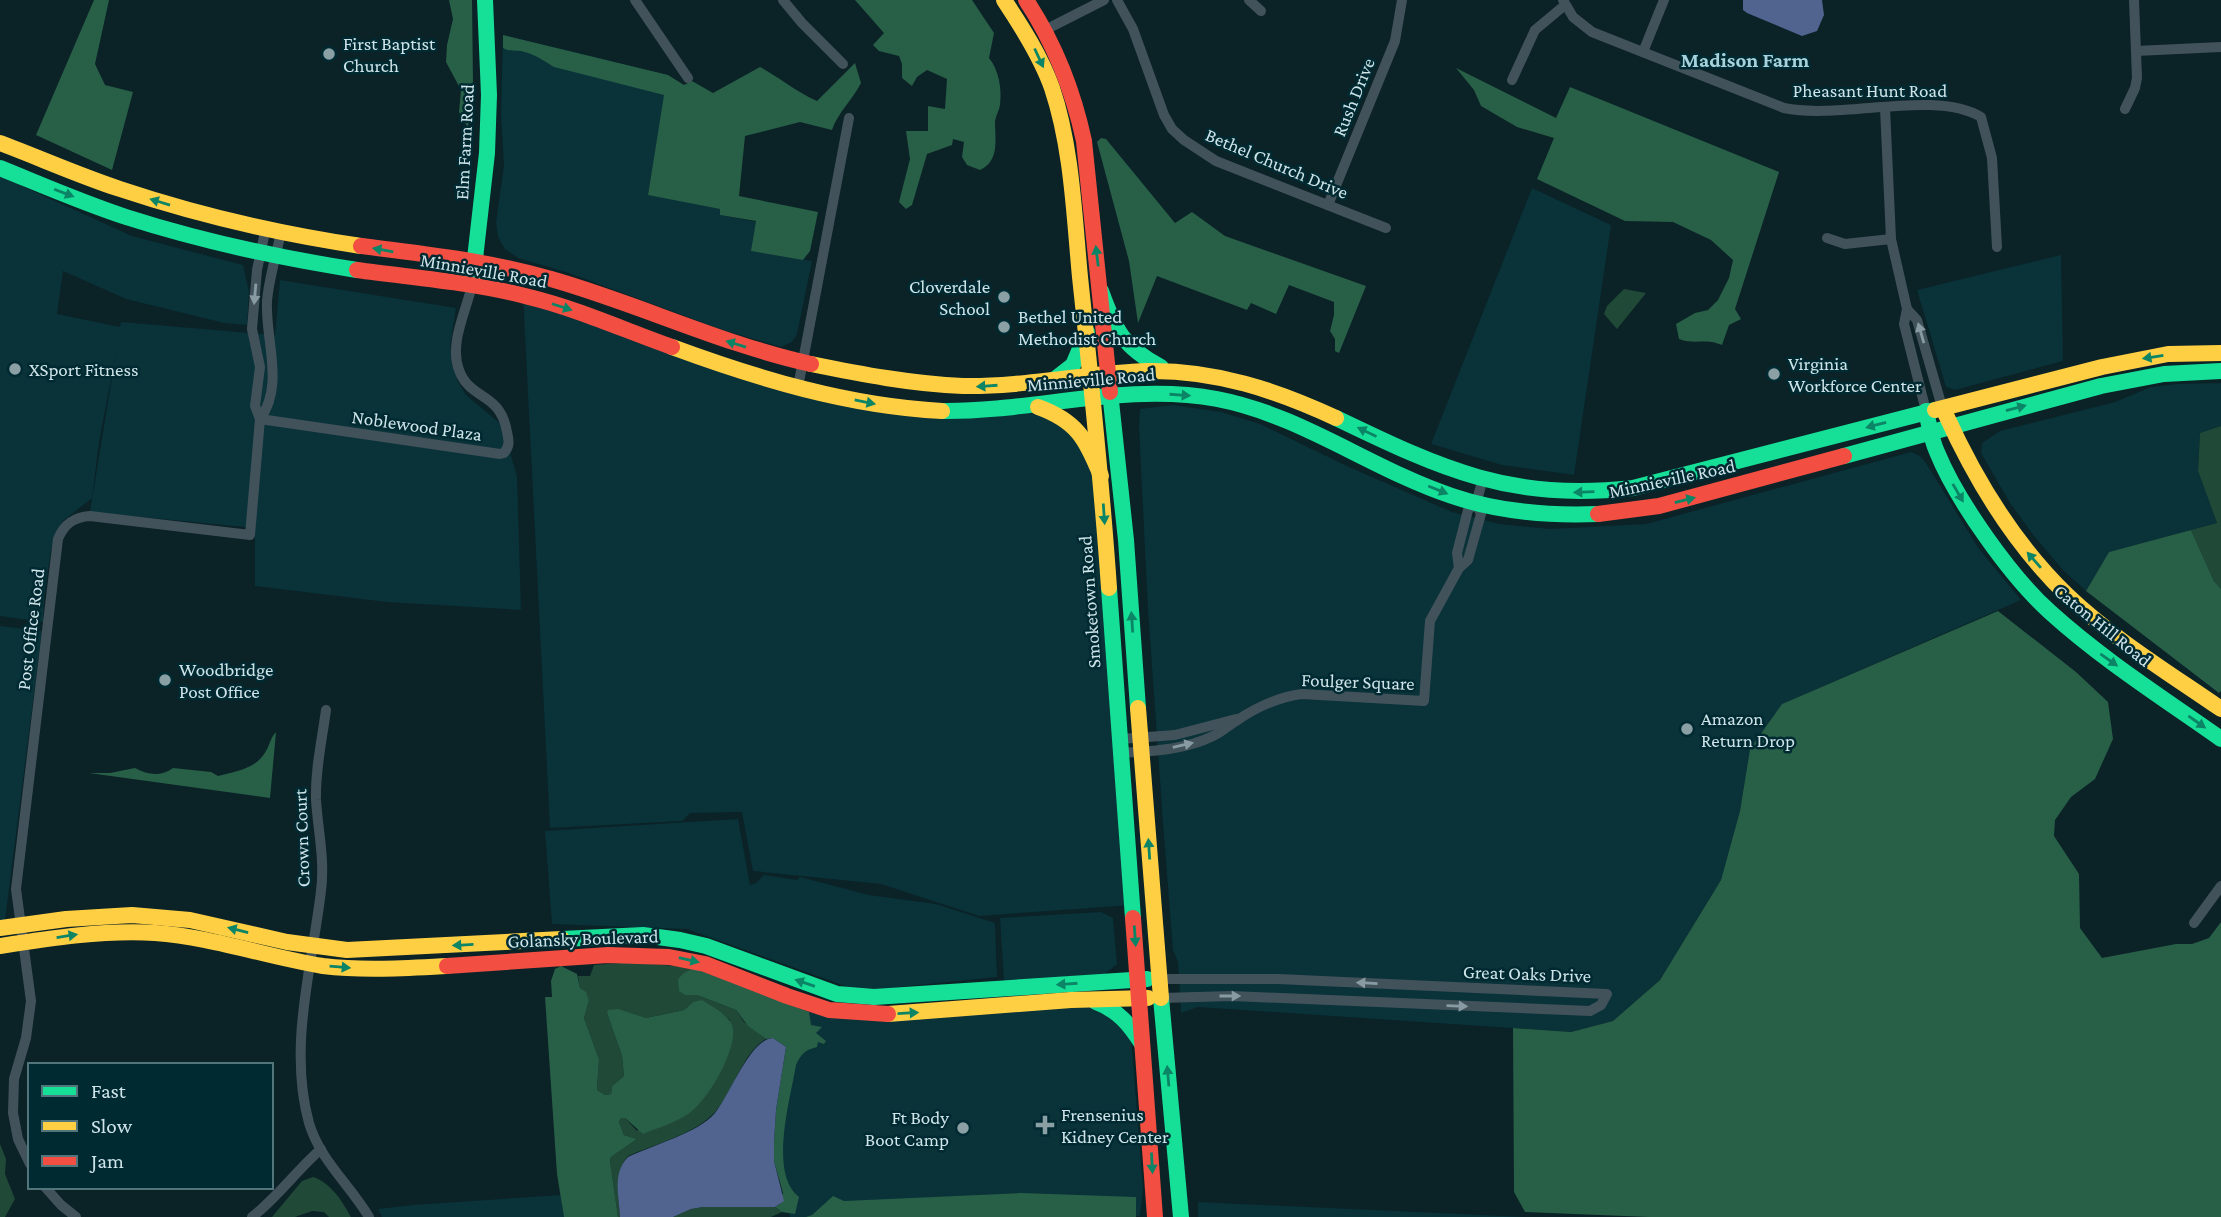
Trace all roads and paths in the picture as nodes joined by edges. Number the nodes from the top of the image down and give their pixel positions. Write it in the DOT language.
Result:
graph roads {
  1 [pos="485,0"];
  2 [pos="635,0"];
  3 [pos="783,0"];
  4 [pos="1003,0"];
  5 [pos="1026,0"];
  6 [pos="1104,0"];
  7 [pos="1117,0"];
  8 [pos="1249,0"];
  9 [pos="1402,0"];
  10 [pos="1664,0"];
  11 [pos="2134,0"];
  12 [pos="1564,3"];
  13 [pos="1261,10"];
  14 [pos="1045,30"];
  15 [pos="2221,47"];
  16 [pos="2136,51"];
  17 [pos="1643,52"];
  18 [pos="843,64"];
  19 [pos="688,78"];
  20 [pos="1511,80"];
  21 [pos="1885,107"];
  22 [pos="2125,109"];
  23 [pos="849,118"];
  24 [pos="0,142"];
  25 [pos="0,168"];
  26 [pos="1328,205"];
  27 [pos="1386,228"];
  28 [pos="274,229"];
  29 [pos="1827,238"];
  30 [pos="1891,239"];
  31 [pos="1997,247"];
  32 [pos="269,252"];
  33 [pos="474,262"];
  34 [pos="472,285"];
  35 [pos="1101,290"];
  36 [pos="1907,309"];
  37 [pos="1087,332"];
  38 [pos="2221,353"];
  39 [pos="802,362"];
  40 [pos="1167,370"];
  41 [pos="2221,371"];
  42 [pos="1110,373"];
  43 [pos="1091,375"];
  44 [pos="1055,379"];
  45 [pos="798,387"];
  46 [pos="1112,395"];
  47 [pos="1094,397"];
  48 [pos="1031,405"];
  49 [pos="1934,409"];
  50 [pos="260,419"];
  51 [pos="1950,426"];
  52 [pos="1930,431"];
  53 [pos="1101,476"];
  54 [pos="1483,480"];
  55 [pos="1476,503"];
  56 [pos="2221,709"];
  57 [pos="326,710"];
  58 [pos="2221,739"];
  59 [pos="1142,745"];
  60 [pos="1121,746"];
  61 [pos="2221,886"];
  62 [pos="2194,922"];
  63 [pos="20,925"];
  64 [pos="0,928"];
  65 [pos="581,938"];
  66 [pos="24,943"];
  67 [pos="0,946"];
  68 [pos="312,947"];
  69 [pos="582,956"];
  70 [pos="309,964"];
  71 [pos="1138,979"];
  72 [pos="1160,979"];
  73 [pos="845,995"];
  74 [pos="1140,998"];
  75 [pos="1161,998"];
  76 [pos="1086,999"];
  77 [pos="842,1012"];
  78 [pos="1143,1046"];
  79 [pos="321,1149"];
  80 [pos="28,1160"];
  81 [pos="48,1189"];
  82 [pos="76,1217"];
  83 [pos="252,1217"];
  84 [pos="369,1217"];
  85 [pos="1155,1217"];
  86 [pos="1181,1217"];
  1 -- 33 [label="main road, Elm Farm Road"];
  2 -- 19 [label="street"];
  3 -- 18 [label="street"];
  4 -- 37 [label="main road, Smoketown Road, one-way"];
  5 -- 14 [label="main road"];
  6 -- 14 [label="street"];
  7 -- 26 [label="street, Bethel Church Drive"];
  8 -- 13 [label="street"];
  9 -- 26 [label="street, Rush Drive"];
  10 -- 17 [label="street"];
  11 -- 16 [label="street"];
  12 -- 17 [label="street, Pheasant Hunt Road"];
  12 -- 20 [label="street"];
  35 -- 14 [label="main road, one-way"];
  15 -- 16 [label="street"];
  16 -- 22 [label="street"];
  17 -- 21 [label="street, Pheasant Hunt Road"];
  21 -- 30 [label="street"];
  21 -- 31 [label="street, Pheasant Hunt Road"];
  23 -- 39 [label="street"];
  28 -- 24 [label="main road, Minnieville Road, one-way"];
  25 -- 32 [label="main road, Minnieville Road, one-way"];
  26 -- 27 [label="street, Bethel Church Drive"];
  28 -- 32 [label="street"];
  33 -- 28 [label="main road, Minnieville Road, one-way"];
  29 -- 30 [label="street"];
  30 -- 36 [label="street"];
  32 -- 34 [label="main road, Minnieville Road"];
  32 -- 50 [label="street"];
  33 -- 34 [label="main road, Elm Farm Road"];
  39 -- 33 [label="main road, Minnieville Road, one-way"];
  34 -- 45 [label="main road, Minnieville Road, one-way"];
  34 -- 50 [label="street, Noblewood Plaza"];
  35 -- 40 [label="main road"];
  35 -- 42 [label="main road"];
  36 -- 49 [label="street"];
  49 -- 36 [label="street, one-way"];
  37 -- 43 [label="main road, Smoketown Road"];
  37 -- 44 [label="main road"];
  38 -- 49 [label="main road, Minnieville Road, one-way"];
  44 -- 39 [label="main road, Minnieville Road, one-way"];
  39 -- 45 [label="street"];
  40 -- 42 [label="main road, Minnieville Road"];
  54 -- 40 [label="main road, Minnieville Road, one-way"];
  51 -- 41 [label="main road, Minnieville Road, one-way"];
  42 -- 43 [label="main road, Minnieville Road"];
  42 -- 46 [label="main road"];
  43 -- 44 [label="main road, Minnieville Road"];
  43 -- 47 [label="main road, Smoketown Road"];
  45 -- 48 [label="main road, Minnieville Road, one-way"];
  46 -- 47 [label="main road, Minnieville Road"];
  46 -- 55 [label="main road, Minnieville Road, one-way"];
  59 -- 46 [label="main road, one-way"];
  47 -- 48 [label="main road, Minnieville Road"];
  47 -- 53 [label="main road, Smoketown Road"];
  48 -- 53 [label="main road"];
  49 -- 51 [label="main road, Caton Hill Road"];
  49 -- 52 [label="main road, Caton Hill Road"];
  49 -- 54 [label="main road, Minnieville Road, one-way"];
  50 -- 63 [label="street, Post Office Road"];
  51 -- 52 [label="main road, Minnieville Road"];
  56 -- 51 [label="main road, Caton Hill Road, one-way"];
  55 -- 52 [label="main road, Minnieville Road, one-way"];
  52 -- 58 [label="main road, Caton Hill Road, one-way"];
  53 -- 60 [label="main road, Smoketown Road, one-way"];
  54 -- 55 [label="street, Foulger Square"];
  55 -- 59 [label="street, Foulger Square"];
  57 -- 68 [label="street, Crown Court"];
  59 -- 60 [label="street, Foulger Square"];
  72 -- 59 [label="main road, one-way"];
  60 -- 71 [label="main road, Smoketown Road, one-way"];
  61 -- 62 [label="street"];
  63 -- 64 [label="main road, Golansky Boulevard"];
  63 -- 66 [label="street"];
  68 -- 63 [label="main road, Golansky Boulevard, one-way"];
  65 -- 68 [label="main road, Golansky Boulevard, one-way"];
  65 -- 69 [label="main road"];
  73 -- 65 [label="main road, Golansky Boulevard, one-way"];
  66 -- 67 [label="main road, Golansky Boulevard"];
  66 -- 70 [label="main road, Golansky Boulevard, one-way"];
  66 -- 80 [label="street"];
  68 -- 70 [label="street, Crown Court"];
  70 -- 69 [label="main road, Golansky Boulevard, one-way"];
  69 -- 77 [label="main road, Golansky Boulevard, one-way"];
  70 -- 79 [label="street, Crown Court"];
  71 -- 72 [label="main road, Golansky Boulevard"];
  71 -- 73 [label="main road, Golansky Boulevard, one-way"];
  71 -- 74 [label="main road, Smoketown Road"];
  72 -- 75 [label="main road"];
  75 -- 72 [label="street, Great Oaks Drive, one-way"];
  73 -- 77 [label="main road"];
  74 -- 75 [label="main road, Golansky Boulevard"];
  74 -- 76 [label="main road, Golansky Boulevard"];
  74 -- 78 [label="main road, Smoketown Road"];
  86 -- 75 [label="main road, one-way"];
  77 -- 76 [label="main road, Golansky Boulevard, one-way"];
  76 -- 78 [label="main road"];
  78 -- 85 [label="main road, Smoketown Road, one-way"];
  79 -- 83 [label="street"];
  79 -- 84 [label="street, Crown Court"];
  81 -- 82 [label="street"];
}
